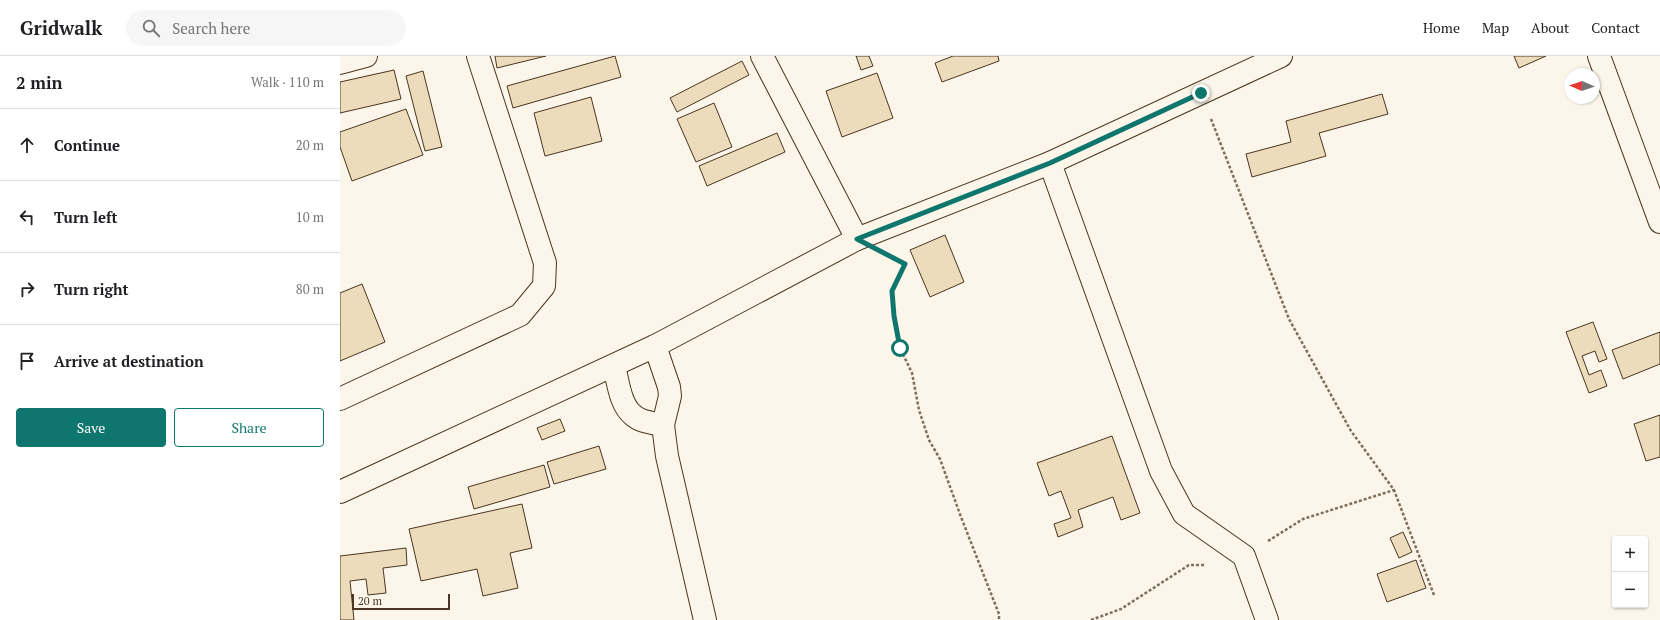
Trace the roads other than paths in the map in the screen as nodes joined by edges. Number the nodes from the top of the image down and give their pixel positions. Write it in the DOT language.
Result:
graph roads {
  1 [pos="366,56"];
  2 [pos="478,56"];
  3 [pos="762,56"];
  4 [pos="1280,56"];
  5 [pos="1599,56"];
  6 [pos="340,63"];
  7 [pos="1050,163"];
  8 [pos="1660,222"];
  9 [pos="857,239"];
  10 [pos="655,346"];
  11 [pos="614,366"];
  12 [pos="340,399"];
  13 [pos="663,425"];
  14 [pos="340,492"];
  15 [pos="705,620"];
  16 [pos="1267,620"];
  1 -- 6 [label="street"];
  2 -- 12 [label="street"];
  3 -- 9 [label="street"];
  4 -- 7 [label="street"];
  5 -- 8 [label="street"];
  7 -- 9 [label="street"];
  7 -- 16 [label="street"];
  9 -- 10 [label="street"];
  10 -- 11 [label="street"];
  10 -- 13 [label="street"];
  11 -- 13 [label="street"];
  11 -- 14 [label="street"];
  13 -- 15 [label="street"];
}
